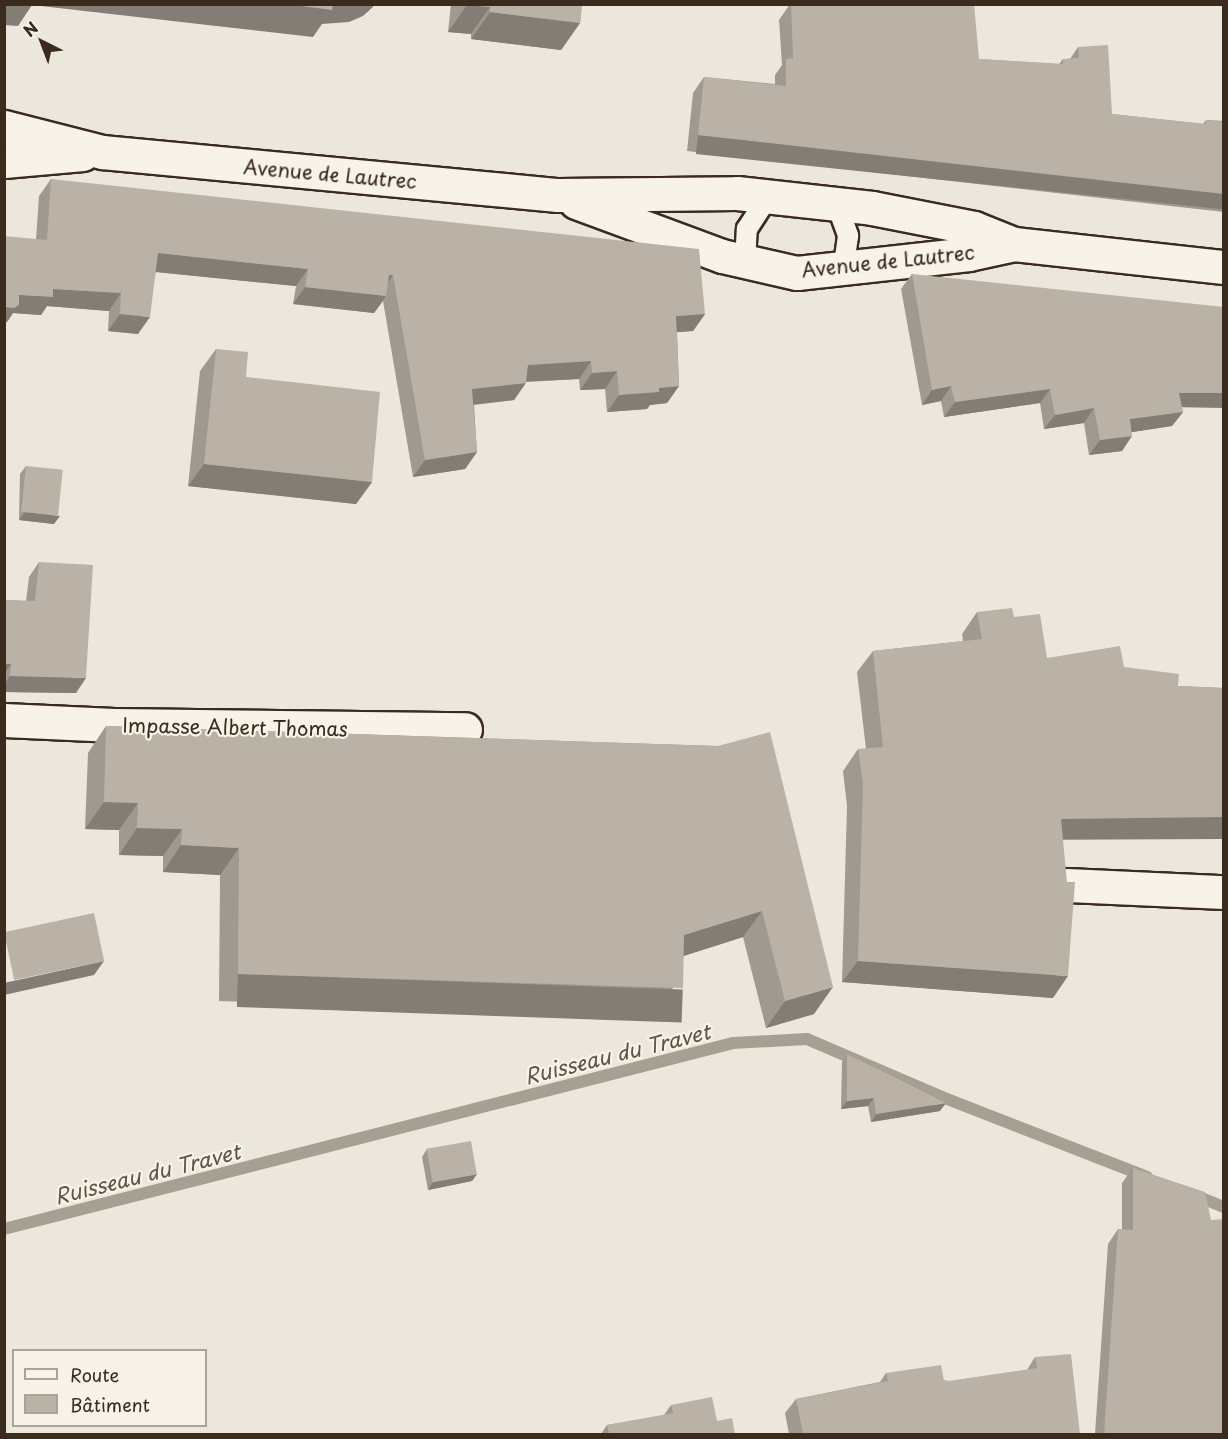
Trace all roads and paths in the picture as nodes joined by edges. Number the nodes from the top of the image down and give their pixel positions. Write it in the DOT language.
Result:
graph roads {
  1 [pos="4,127"];
  2 [pos="102,152"];
  3 [pos="4,161"];
  4 [pos="558,195"];
  5 [pos="768,196"];
  6 [pos="837,205"];
  7 [pos="1014,244"];
  8 [pos="745,263"];
  9 [pos="844,266"];
  10 [pos="1224,267"];
  11 [pos="4,720"];
  12 [pos="465,729"];
  13 [pos="1067,885"];
  14 [pos="1224,892"];
  1 -- 2 [label="main road, Avenue de Lautrec"];
  2 -- 3 [label="main road, Avenue de Lautrec"];
  2 -- 4 [label="main road, Avenue de Lautrec"];
  4 -- 5 [label="main road, Avenue de Lautrec"];
  4 -- 8 [label="main road, Avenue de Lautrec"];
  5 -- 6 [label="main road, Avenue de Lautrec"];
  5 -- 8 [label="lane"];
  6 -- 7 [label="main road, Avenue de Lautrec"];
  6 -- 9 [label="lane"];
  7 -- 9 [label="main road, Avenue de Lautrec"];
  7 -- 10 [label="main road, Avenue de Lautrec"];
  8 -- 9 [label="main road, Avenue de Lautrec"];
  11 -- 12 [label="main road, Impasse Albert Thomas"];
  13 -- 14 [label="main road"];
}
